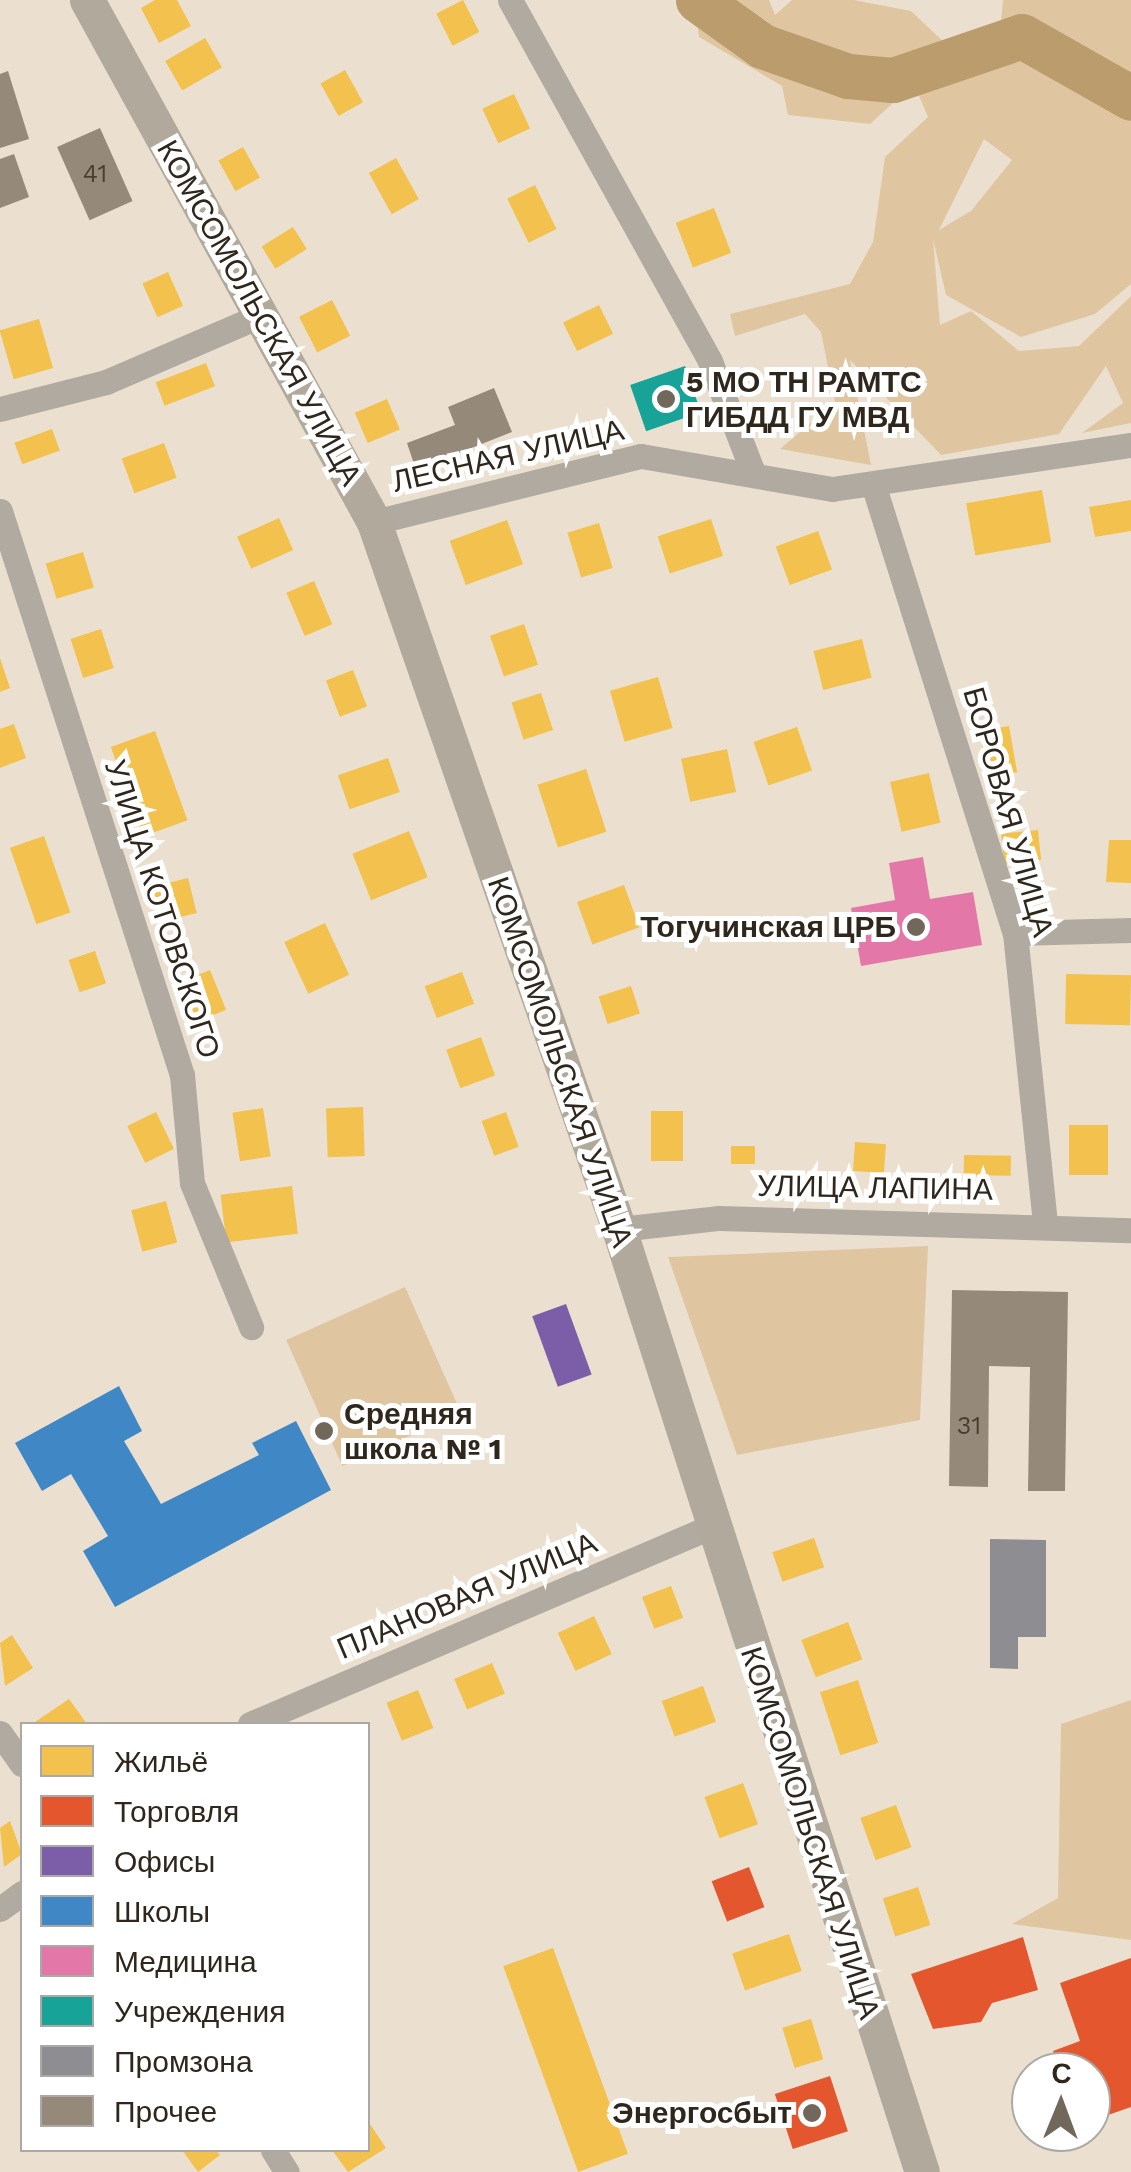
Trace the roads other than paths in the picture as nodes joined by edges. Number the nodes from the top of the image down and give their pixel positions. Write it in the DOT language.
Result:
graph roads {
  1 [pos="86,0"];
  2 [pos="510,0"];
  3 [pos="258,318"];
  4 [pos="0,409"];
  5 [pos="1131,445"];
  6 [pos="754,476"];
  7 [pos="874,487"];
  8 [pos="0,511"];
  9 [pos="374,522"];
  10 [pos="1131,930"];
  11 [pos="1015,933"];
  12 [pos="1045,1223"];
  13 [pos="618,1229"];
  14 [pos="1131,1230"];
  15 [pos="251,1327"];
  16 [pos="710,1527"];
  17 [pos="255,1722"];
  18 [pos="0,1733"];
  19 [pos="20,1761"];
  20 [pos="922,2172"];
  1 -- 3 [label="main road, КОМСОМОЛЬСКАЯ УЛИЦА"];
  2 -- 6 [label="street"];
  3 -- 4 [label="street"];
  3 -- 9 [label="main road, КОМСОМОЛЬСКАЯ УЛИЦА"];
  5 -- 7 [label="street, ЛЕСНАЯ УЛИЦА"];
  6 -- 7 [label="street, ЛЕСНАЯ УЛИЦА"];
  6 -- 9 [label="street, ЛЕСНАЯ УЛИЦА"];
  7 -- 11 [label="street, БОРОВАЯ УЛИЦА"];
  8 -- 15 [label="street, УЛИЦА КОТОВСКОГО"];
  9 -- 13 [label="main road, КОМСОМОЛЬСКАЯ УЛИЦА"];
  10 -- 11 [label="street"];
  11 -- 12 [label="street, БОРОВАЯ УЛИЦА"];
  12 -- 13 [label="street, УЛИЦА ЛАПИНА"];
  12 -- 14 [label="street, УЛИЦА ЛАПИНА"];
  13 -- 16 [label="main road, КОМСОМОЛЬСКАЯ УЛИЦА"];
  16 -- 17 [label="street, ПЛАНОВАЯ УЛИЦА"];
  16 -- 20 [label="main road, КОМСОМОЛЬСКАЯ УЛИЦА"];
  18 -- 19 [label="street"];
}
